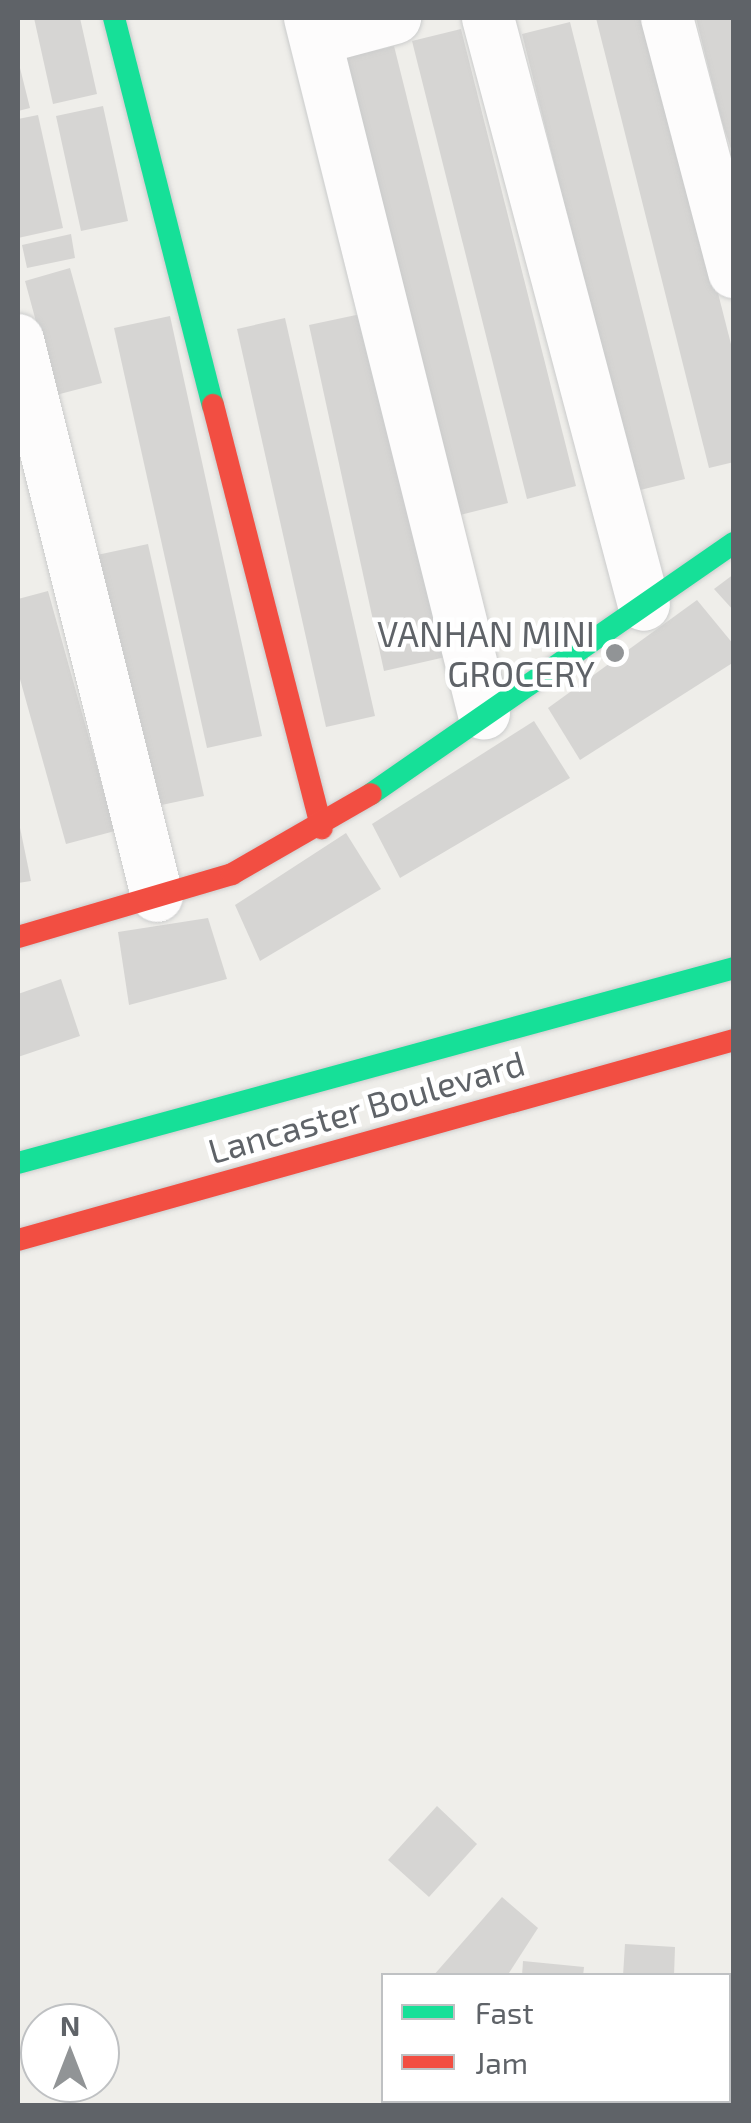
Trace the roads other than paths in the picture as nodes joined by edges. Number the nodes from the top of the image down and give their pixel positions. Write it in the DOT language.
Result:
graph roads {
  1 [pos="114,18"];
  2 [pos="395,18"];
  3 [pos="488,18"];
  4 [pos="667,18"];
  5 [pos="313,28"];
  6 [pos="734,272"];
  7 [pos="18,340"];
  8 [pos="734,543"];
  9 [pos="644,605"];
  10 [pos="484,714"];
  11 [pos="322,828"];
  12 [pos="157,896"];
  13 [pos="18,937"];
  14 [pos="734,968"];
  15 [pos="734,1040"];
  16 [pos="18,1163"];
  17 [pos="18,1240"];
  1 -- 11 [label="street"];
  2 -- 5 [label="street"];
  3 -- 9 [label="street"];
  4 -- 6 [label="street"];
  5 -- 10 [label="street"];
  7 -- 12 [label="street"];
  8 -- 9 [label="street"];
  9 -- 10 [label="street"];
  10 -- 11 [label="street"];
  11 -- 12 [label="street"];
  12 -- 13 [label="street"];
  14 -- 16 [label="street, Lancaster Boulevard"];
  15 -- 17 [label="street, Lancaster Boulevard"];
}
